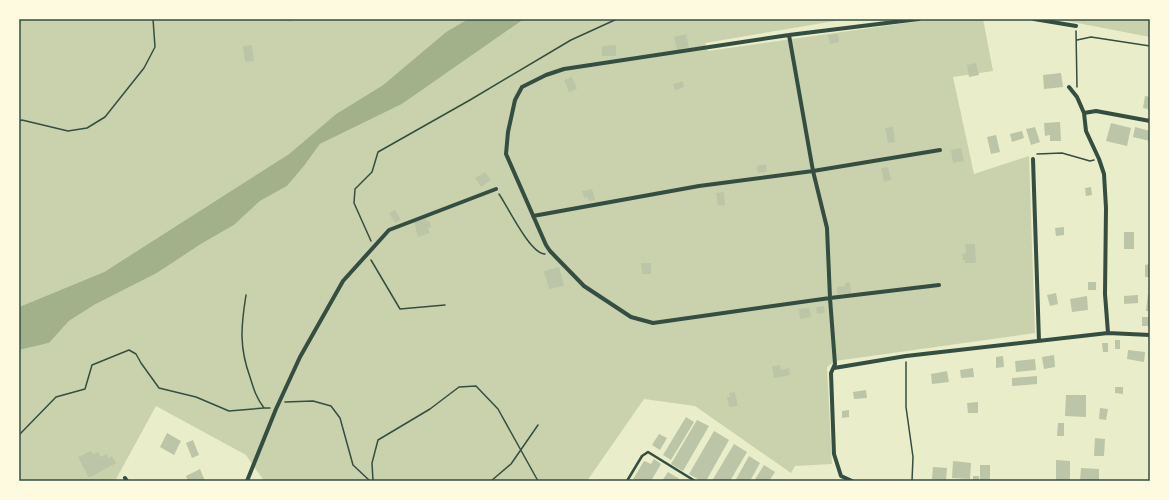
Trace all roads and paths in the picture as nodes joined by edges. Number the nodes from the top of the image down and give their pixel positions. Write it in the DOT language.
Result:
graph roads {
  1 [pos="153,19"];
  2 [pos="617,19"];
  3 [pos="919,19"];
  4 [pos="1034,19"];
  5 [pos="1076,26"];
  6 [pos="789,35"];
  7 [pos="1077,40"];
  8 [pos="1150,46"];
  9 [pos="1069,88"];
  10 [pos="1078,97"];
  11 [pos="1084,113"];
  12 [pos="19,121"];
  13 [pos="1150,121"];
  14 [pos="940,150"];
  15 [pos="1033,159"];
  16 [pos="1100,159"];
  17 [pos="813,171"];
  18 [pos="496,189"];
  19 [pos="533,216"];
  20 [pos="373,246"];
  21 [pos="550,251"];
  22 [pos="367,253"];
  23 [pos="939,285"];
  24 [pos="246,294"];
  25 [pos="830,298"];
  26 [pos="445,305"];
  27 [pos="1108,333"];
  28 [pos="1150,335"];
  29 [pos="1039,341"];
  30 [pos="906,356"];
  31 [pos="834,368"];
  32 [pos="280,402"];
  33 [pos="264,408"];
  34 [pos="276,409"];
  35 [pos="538,425"];
  36 [pos="19,435"];
  37 [pos="19,448"];
  38 [pos="520,451"];
  39 [pos="19,480"];
  40 [pos="247,481"];
  41 [pos="370,481"];
  42 [pos="373,481"];
  43 [pos="491,481"];
  44 [pos="538,481"];
  45 [pos="627,481"];
  46 [pos="695,481"];
  47 [pos="852,481"];
  48 [pos="912,481"];
  1 -- 12 [label="path"];
  2 -- 20 [label="path"];
  3 -- 6 [label="street"];
  4 -- 5 [label="street"];
  5 -- 7 [label="path"];
  6 -- 17 [label="street"];
  6 -- 19 [label="street"];
  7 -- 8 [label="path"];
  7 -- 10 [label="path"];
  9 -- 10 [label="street"];
  10 -- 11 [label="street"];
  11 -- 13 [label="street"];
  11 -- 16 [label="street"];
  14 -- 17 [label="street"];
  15 -- 16 [label="path"];
  15 -- 29 [label="street"];
  16 -- 27 [label="street"];
  17 -- 19 [label="street"];
  17 -- 25 [label="street"];
  18 -- 20 [label="street"];
  18 -- 21 [label="path"];
  19 -- 21 [label="street"];
  20 -- 22 [label="street"];
  21 -- 25 [label="street"];
  22 -- 26 [label="path"];
  22 -- 32 [label="street"];
  23 -- 25 [label="street"];
  24 -- 33 [label="path"];
  25 -- 31 [label="street"];
  27 -- 28 [label="street"];
  27 -- 29 [label="street"];
  29 -- 30 [label="street"];
  30 -- 31 [label="street"];
  30 -- 48 [label="path"];
  31 -- 47 [label="street"];
  32 -- 34 [label="street"];
  32 -- 41 [label="path"];
  33 -- 34 [label="path"];
  33 -- 36 [label="path"];
  34 -- 40 [label="street"];
  35 -- 38 [label="path"];
  37 -- 39 [label="path"];
  38 -- 42 [label="path"];
  38 -- 43 [label="path"];
  38 -- 44 [label="path"];
  45 -- 46 [label="lane"];
}
